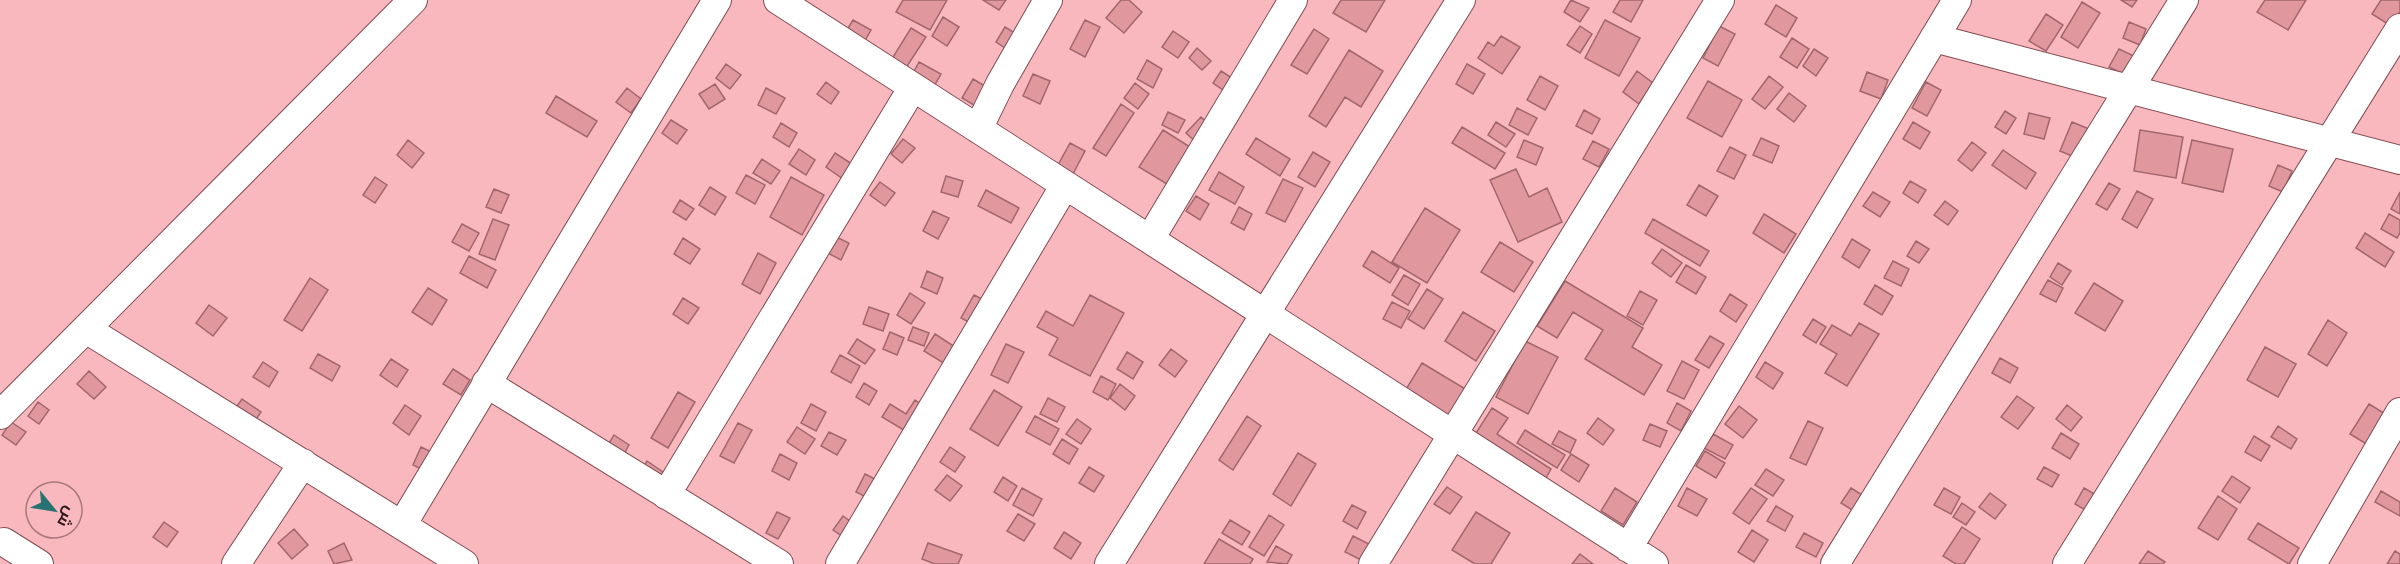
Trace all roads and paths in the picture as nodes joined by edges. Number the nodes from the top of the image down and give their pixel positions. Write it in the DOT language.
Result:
graph roads {
  1 [pos="413,0"];
  2 [pos="717,0"];
  3 [pos="778,0"];
  4 [pos="1048,0"];
  5 [pos="1293,0"];
  6 [pos="1461,0"];
  7 [pos="1720,0"];
  8 [pos="1957,0"];
  9 [pos="2184,0"];
  10 [pos="2400,28"];
  11 [pos="1934,38"];
  12 [pos="913,87"];
  13 [pos="2129,89"];
  14 [pos="978,129"];
  15 [pos="2330,142"];
  16 [pos="2400,160"];
  17 [pos="1065,184"];
  18 [pos="1150,239"];
  19 [pos="1265,314"];
  20 [pos="86,329"];
  21 [pos="486,383"];
  22 [pos="2400,412"];
  23 [pos="0,416"];
  24 [pos="1453,435"];
  25 [pos="303,463"];
  26 [pos="666,495"];
  27 [pos="402,525"];
  28 [pos="4,543"];
  29 [pos="1628,548"];
  30 [pos="39,564"];
  31 [pos="236,564"];
  32 [pos="464,564"];
  33 [pos="779,564"];
  34 [pos="840,564"];
  35 [pos="1109,564"];
  36 [pos="1373,564"];
  37 [pos="1654,564"];
  38 [pos="1835,564"];
  39 [pos="2067,564"];
  40 [pos="2312,564"];
  1 -- 20 [label="street"];
  2 -- 21 [label="street"];
  3 -- 12 [label="street"];
  4 -- 14 [label="street"];
  5 -- 18 [label="street"];
  6 -- 19 [label="street"];
  7 -- 24 [label="street"];
  8 -- 11 [label="street"];
  9 -- 13 [label="street"];
  10 -- 15 [label="street"];
  11 -- 13 [label="street"];
  11 -- 29 [label="street"];
  12 -- 14 [label="street"];
  12 -- 26 [label="street"];
  13 -- 15 [label="street"];
  13 -- 38 [label="street"];
  14 -- 17 [label="street"];
  15 -- 16 [label="street"];
  15 -- 39 [label="street"];
  17 -- 18 [label="street"];
  17 -- 34 [label="street"];
  18 -- 19 [label="street"];
  19 -- 24 [label="street"];
  19 -- 35 [label="street"];
  20 -- 23 [label="street"];
  20 -- 25 [label="street"];
  21 -- 26 [label="street"];
  21 -- 27 [label="street"];
  22 -- 40 [label="street"];
  24 -- 29 [label="street"];
  24 -- 36 [label="street"];
  25 -- 27 [label="street"];
  25 -- 31 [label="street"];
  26 -- 33 [label="street"];
  27 -- 32 [label="street"];
  28 -- 30 [label="street"];
  29 -- 37 [label="street"];
}
